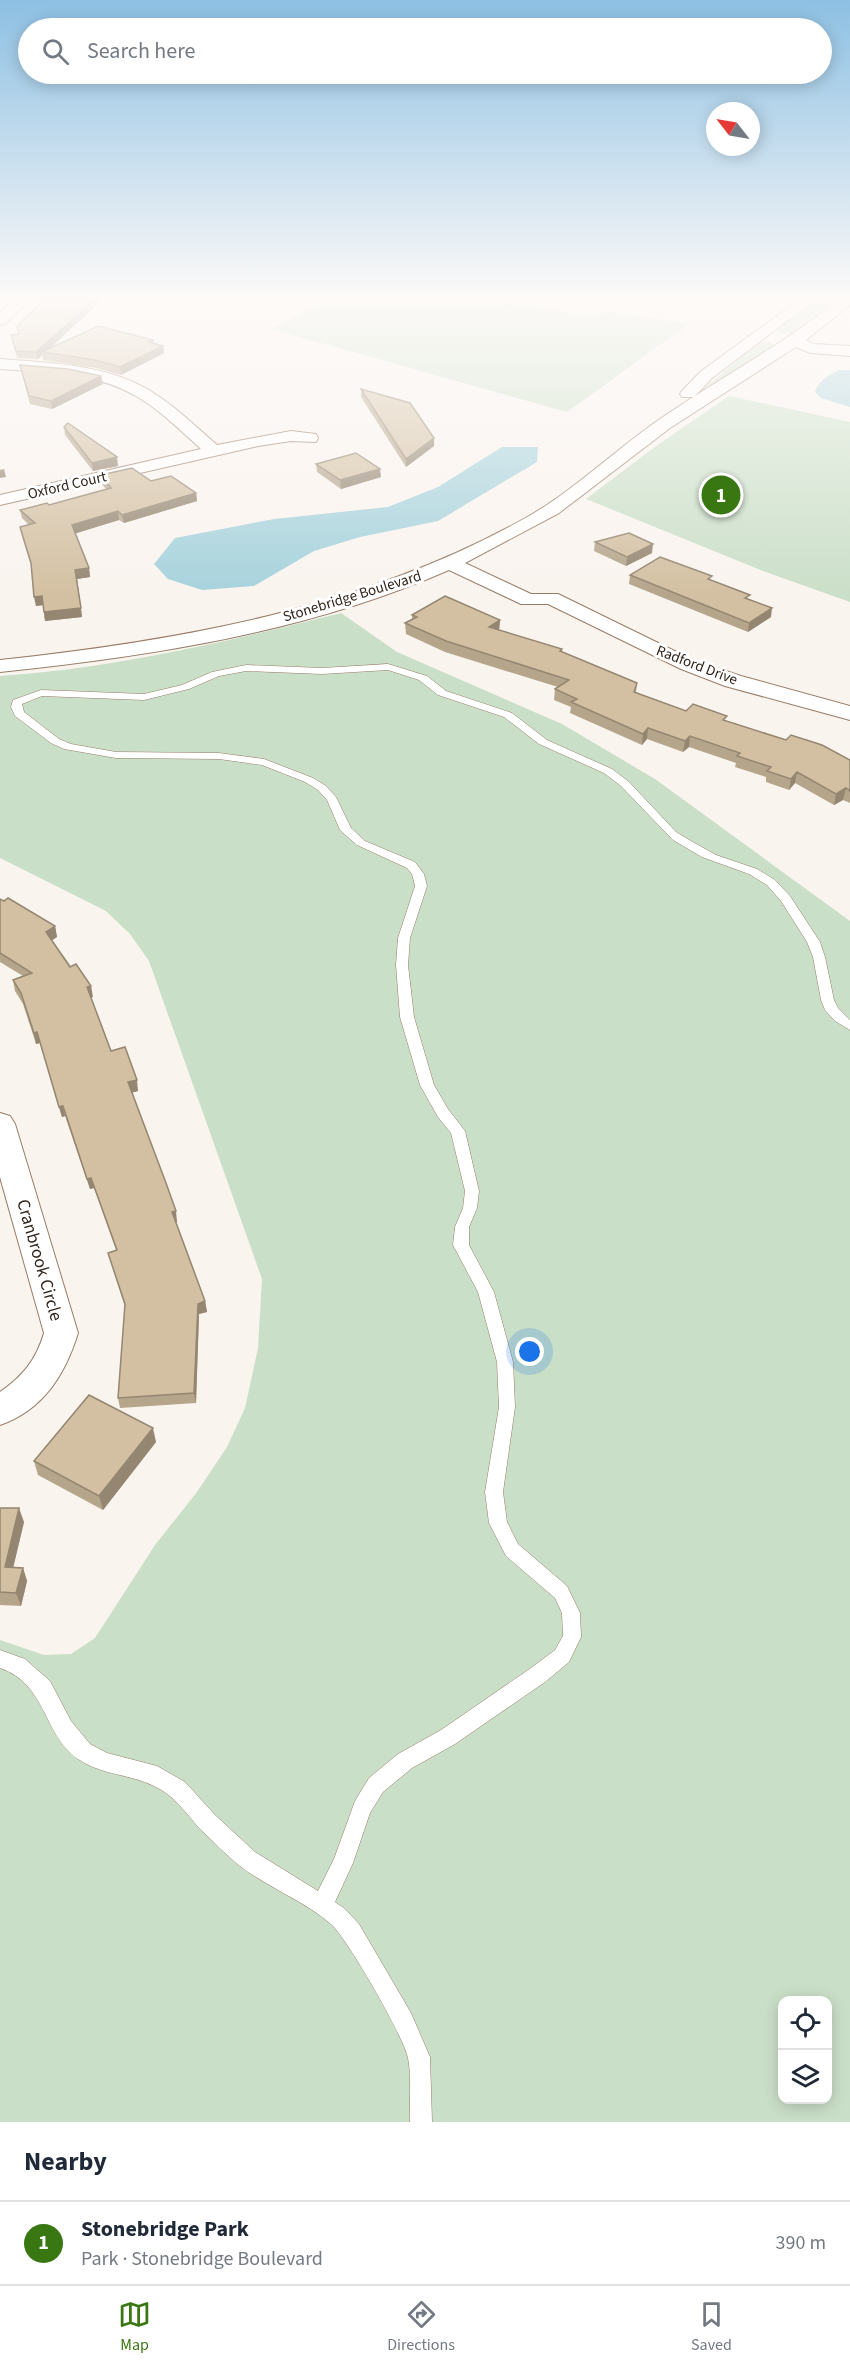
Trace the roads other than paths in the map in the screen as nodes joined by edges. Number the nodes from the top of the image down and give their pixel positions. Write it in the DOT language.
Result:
graph roads {
  1 [pos="149,398"];
  2 [pos="685,398"];
  3 [pos="705,398"];
  4 [pos="664,424"];
  5 [pos="310,438"];
  6 [pos="213,450"];
  7 [pos="0,500"];
  8 [pos="472,553"];
  9 [pos="492,562"];
  10 [pos="448,563"];
  11 [pos="532,580"];
  12 [pos="551,598"];
  13 [pos="0,666"];
  14 [pos="850,713"];
  15 [pos="850,1026"];
  16 [pos="0,1124"];
  17 [pos="0,1410"];
  18 [pos="0,1659"];
  19 [pos="322,1906"];
  20 [pos="421,2122"];
  1 -- 6 [label="street"];
  2 -- 4 [label="street, Stonebridge Boulevard"];
  3 -- 4 [label="street, Stonebridge Boulevard"];
  4 -- 8 [label="street, Stonebridge Boulevard"];
  5 -- 6 [label="street, Oxford Court"];
  6 -- 7 [label="street, Oxford Court"];
  8 -- 9 [label="street"];
  8 -- 10 [label="street, Stonebridge Boulevard"];
  10 -- 12 [label="street, Radford Drive"];
  10 -- 13 [label="street, Stonebridge Boulevard"];
  11 -- 12 [label="street, Radford Drive"];
  12 -- 14 [label="street, Radford Drive"];
  15 -- 19 [label="lane"];
  16 -- 17 [label="street, Cranbrook Circle"];
  18 -- 19 [label="lane"];
  19 -- 20 [label="lane"];
}
